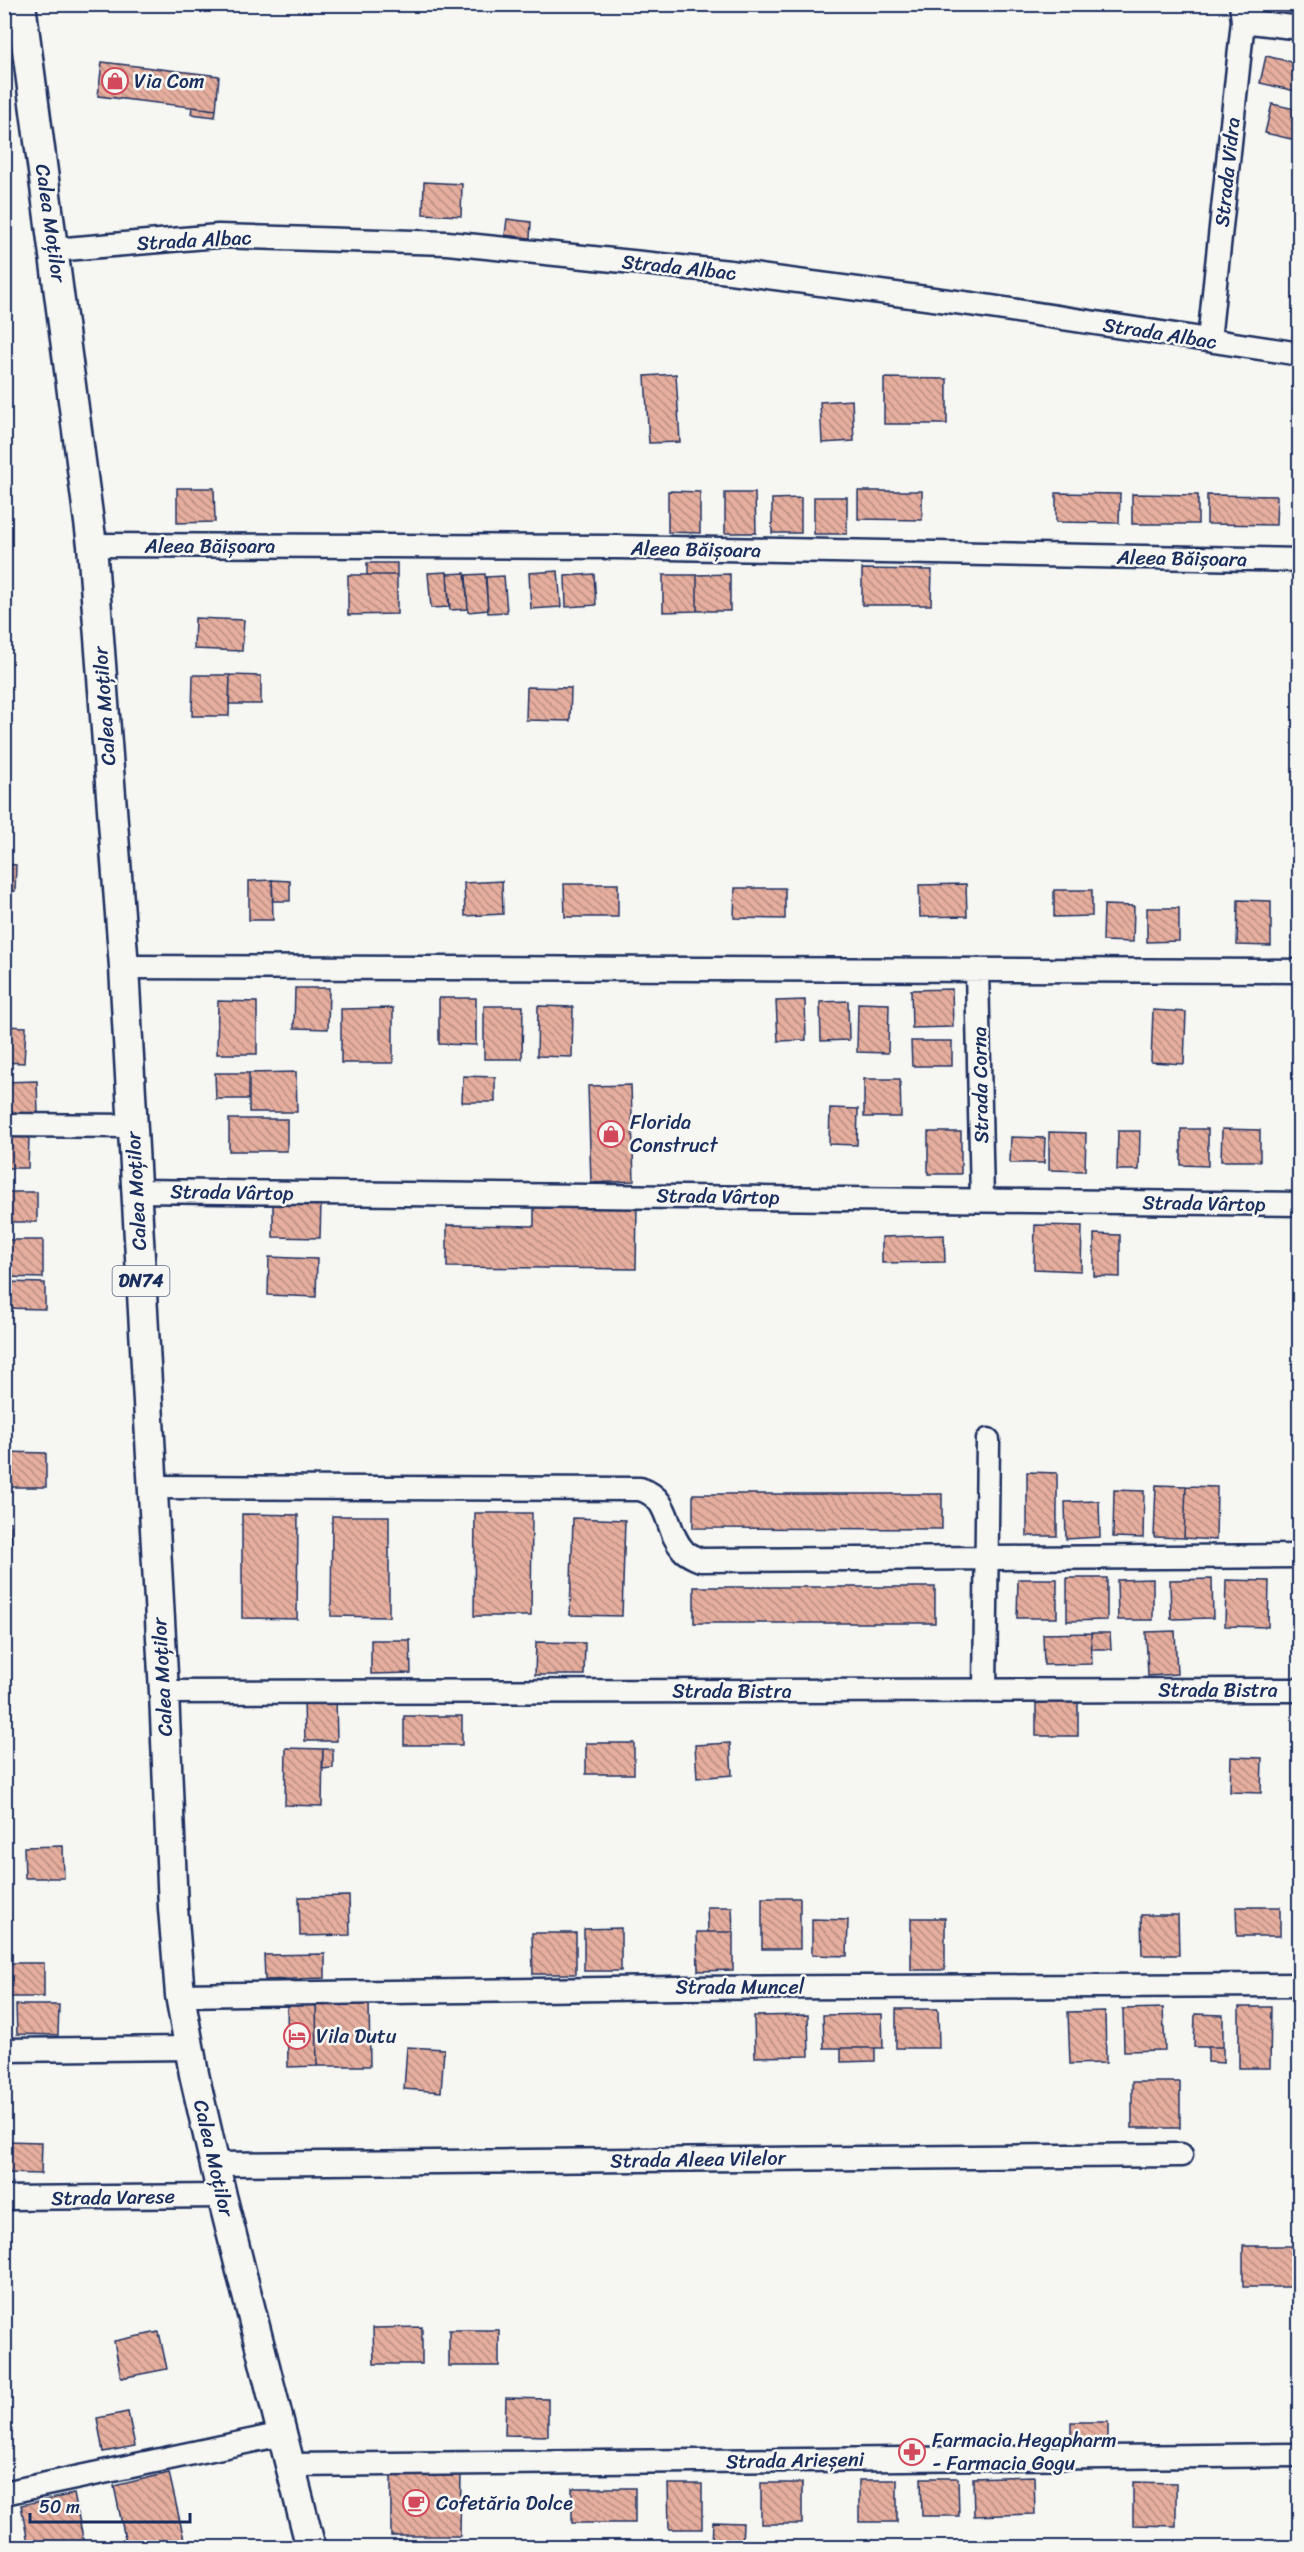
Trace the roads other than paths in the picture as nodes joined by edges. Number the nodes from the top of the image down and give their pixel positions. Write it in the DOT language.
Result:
graph roads {
  1 [pos="21,4"];
  2 [pos="1242,13"];
  3 [pos="1299,28"];
  4 [pos="54,250"];
  5 [pos="1209,340"];
  6 [pos="1299,354"];
  7 [pos="92,545"];
  8 [pos="1299,560"];
  9 [pos="124,967"];
  10 [pos="977,970"];
  11 [pos="1299,972"];
  12 [pos="4,1125"];
  13 [pos="132,1125"];
  14 [pos="136,1191"];
  15 [pos="982,1200"];
  16 [pos="1299,1204"];
  17 [pos="988,1440"];
  18 [pos="153,1487"];
  19 [pos="987,1556"];
  20 [pos="1299,1556"];
  21 [pos="1299,1690"];
  22 [pos="985,1691"];
  23 [pos="164,1692"];
  24 [pos="1299,1985"];
  25 [pos="180,1995"];
  26 [pos="190,2048"];
  27 [pos="4,2050"];
  28 [pos="1181,2155"];
  29 [pos="215,2164"];
  30 [pos="222,2196"];
  31 [pos="4,2198"];
  32 [pos="283,2434"];
  33 [pos="1299,2455"];
  34 [pos="291,2465"];
  35 [pos="4,2493"];
  36 [pos="311,2547"];
  1 -- 4 [label="main road, Calea Moților / DN74"];
  2 -- 3 [label="street"];
  2 -- 5 [label="street, Strada Vidra"];
  4 -- 5 [label="street, Strada Albac"];
  4 -- 7 [label="main road, Calea Moților / DN74"];
  5 -- 6 [label="street, Strada Albac"];
  7 -- 8 [label="street, Aleea Băișoara"];
  7 -- 9 [label="main road, Calea Moților / DN74"];
  9 -- 10 [label="street"];
  9 -- 13 [label="main road, Calea Moților / DN74"];
  10 -- 11 [label="street"];
  10 -- 15 [label="street, Strada Corna"];
  12 -- 13 [label="street"];
  13 -- 14 [label="main road, Calea Moților / DN74"];
  14 -- 15 [label="street, Strada Vârtop"];
  14 -- 18 [label="main road, Calea Moților / DN74"];
  15 -- 16 [label="street, Strada Vârtop"];
  17 -- 19 [label="street"];
  18 -- 19 [label="street"];
  18 -- 23 [label="main road, Calea Moților / DN74"];
  19 -- 20 [label="street"];
  19 -- 22 [label="street"];
  21 -- 22 [label="street, Strada Bistra"];
  22 -- 23 [label="street, Strada Bistra"];
  23 -- 25 [label="main road, Calea Moților / DN74"];
  24 -- 25 [label="street, Strada Muncel"];
  25 -- 26 [label="main road, Calea Moților / DN74"];
  26 -- 27 [label="street"];
  26 -- 29 [label="main road, Calea Moților / DN74"];
  28 -- 29 [label="street, Strada Aleea Vilelor"];
  29 -- 30 [label="main road, Calea Moților / DN74"];
  30 -- 31 [label="street, Strada Varese"];
  30 -- 32 [label="main road, Calea Moților / DN74"];
  32 -- 34 [label="main road, Calea Moților / DN74"];
  32 -- 35 [label="street"];
  33 -- 34 [label="street, Strada Arieșeni"];
  34 -- 36 [label="main road, Calea Moților / DN74"];
}
